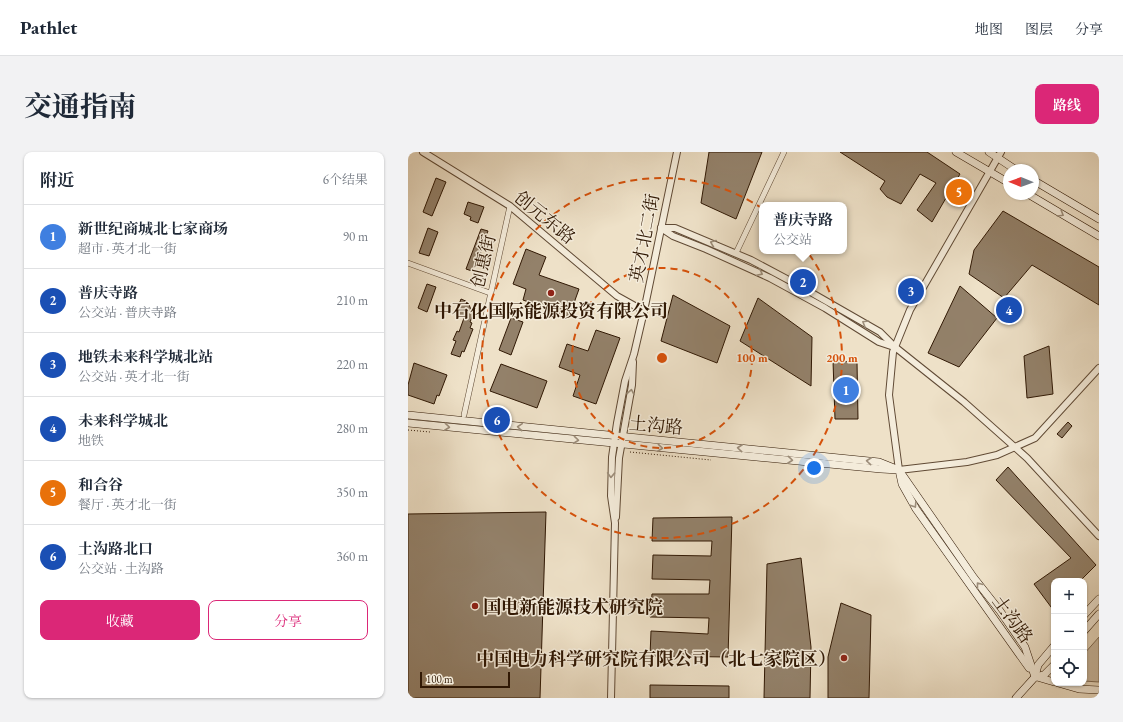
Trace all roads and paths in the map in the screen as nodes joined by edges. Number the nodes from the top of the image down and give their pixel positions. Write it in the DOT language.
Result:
graph roads {
  1 [pos="423,152"];
  2 [pos="677,152"];
  3 [pos="784,152"];
  4 [pos="956,152"];
  5 [pos="989,152"];
  6 [pos="999,154"];
  7 [pos="1010,164"];
  8 [pos="990,172"];
  9 [pos="1003,180"];
  10 [pos="1039,184"];
  11 [pos="1038,200"];
  12 [pos="760,202"];
  13 [pos="759,205"];
  14 [pos="510,206"];
  15 [pos="1099,219"];
  16 [pos="661,228"];
  17 [pos="1099,236"];
  18 [pos="736,253"];
  19 [pos="408,263"];
  20 [pos="490,293"];
  21 [pos="644,311"];
  22 [pos="895,347"];
  23 [pos="634,354"];
  24 [pos="1099,368"];
  25 [pos="408,415"];
  26 [pos="464,416"];
  27 [pos="408,423"];
  28 [pos="614,440"];
  29 [pos="622,441"];
  30 [pos="1014,447"];
  31 [pos="899,470"];
  32 [pos="615,523"];
  33 [pos="1099,536"];
  34 [pos="1099,599"];
  35 [pos="1085,614"];
  36 [pos="1099,614"];
  37 [pos="1087,628"];
  38 [pos="1051,650"];
  39 [pos="1051,668"];
  40 [pos="1035,677"];
  41 [pos="1051,681"];
  42 [pos="1068,686"];
  43 [pos="1099,690"];
  44 [pos="611,698"];
  45 [pos="1016,698"];
  1 -- 14 [label="street, 创元东路"];
  2 -- 16 [label="street, 英才北二街"];
  3 -- 12 [label="street"];
  4 -- 8 [label="main road"];
  5 -- 6 [label="main road"];
  6 -- 7 [label="main road"];
  6 -- 8 [label="street"];
  8 -- 9 [label="main road"];
  8 -- 22 [label="street"];
  10 -- 15 [label="main road"];
  11 -- 17 [label="main road, one-way"];
  13 -- 18 [label="street"];
  14 -- 20 [label="street, 创惠街"];
  14 -- 21 [label="street, 创元东路"];
  18 -- 16 [label="street, one-way"];
  16 -- 21 [label="street, 英才北二街"];
  16 -- 22 [label="street, one-way"];
  22 -- 18 [label="street, one-way"];
  19 -- 20 [label="street"];
  20 -- 26 [label="street, 创惠街"];
  21 -- 23 [label="street, 英才北二街"];
  22 -- 30 [label="street"];
  22 -- 31 [label="street"];
  23 -- 28 [label="street, 英才北二街"];
  29 -- 23 [label="street, 英才北二街, one-way"];
  24 -- 30 [label="street"];
  28 -- 25 [label="main road, 土沟路, one-way"];
  27 -- 28 [label="main road, 土沟路, one-way"];
  28 -- 29 [label="main road, 土沟路"];
  28 -- 32 [label="street, 英才北二街, one-way"];
  29 -- 31 [label="main road, 土沟路"];
  29 -- 32 [label="street, 英才北二街"];
  30 -- 31 [label="street"];
  30 -- 33 [label="street"];
  31 -- 40 [label="main road, 土沟路"];
  32 -- 44 [label="street, 英才北二街"];
  34 -- 35 [label="main road"];
  36 -- 37 [label="main road"];
  38 -- 40 [label="main road"];
  39 -- 40 [label="main road"];
  40 -- 41 [label="main road"];
  40 -- 45 [label="main road"];
  42 -- 43 [label="main road"];
}
